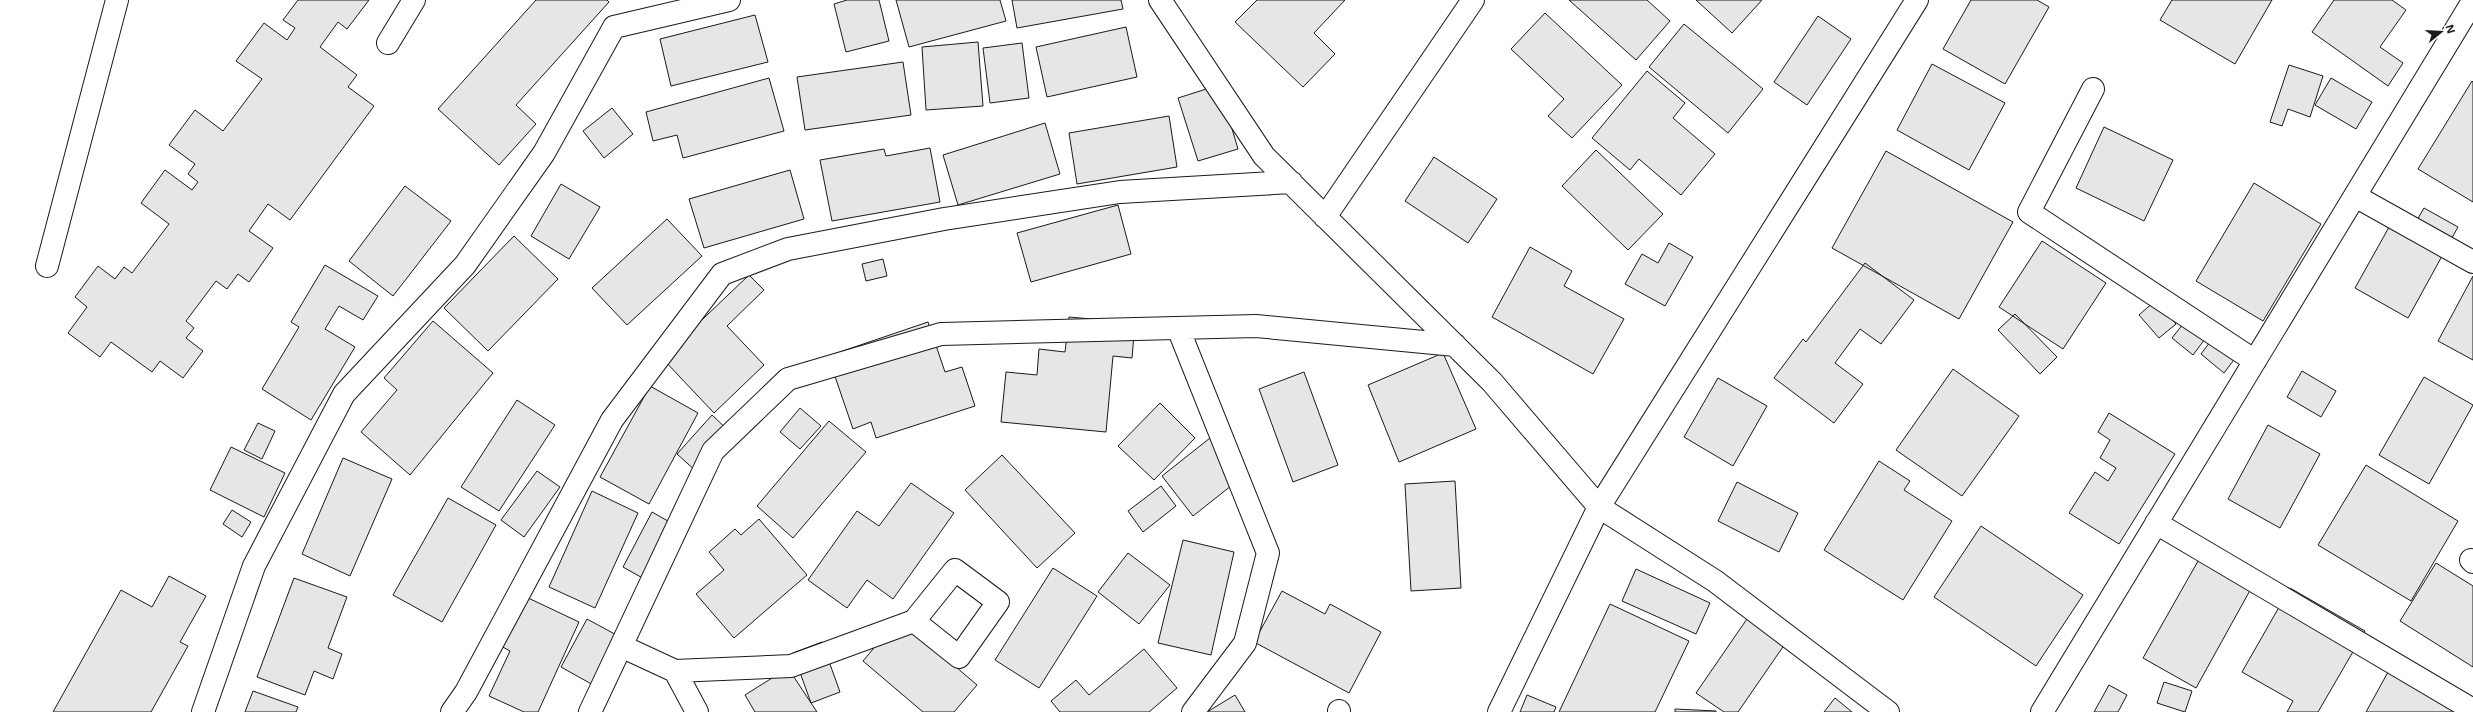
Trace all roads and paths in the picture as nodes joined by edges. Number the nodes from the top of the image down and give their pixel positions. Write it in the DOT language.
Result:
graph roads {
  1 [pos="117,0"];
  2 [pos="414,0"];
  3 [pos="729,0"];
  4 [pos="1160,0"];
  5 [pos="1473,0"];
  6 [pos="1917,0"];
  7 [pos="2473,1"];
  8 [pos="388,43"];
  9 [pos="2093,89"];
  10 [pos="1291,182"];
  11 [pos="2355,196"];
  12 [pos="1326,217"];
  13 [pos="2473,262"];
  14 [pos="47,266"];
  15 [pos="1178,328"];
  16 [pos="1454,345"];
  17 [pos="2255,360"];
  18 [pos="1599,507"];
  19 [pos="2156,523"];
  20 [pos="914,621"];
  21 [pos="621,646"];
  22 [pos="674,671"];
  23 [pos="2473,710"];
  24 [pos="203,712"];
  25 [pos="452,712"];
  26 [pos="590,712"];
  27 [pos="697,712"];
  28 [pos="1193,712"];
  29 [pos="1500,712"];
  30 [pos="1888,712"];
  31 [pos="2042,712"];
  1 -- 14 [label="street"];
  2 -- 8 [label="street"];
  3 -- 24 [label="street"];
  4 -- 10 [label="street"];
  5 -- 12 [label="street"];
  6 -- 18 [label="street"];
  7 -- 11 [label="street"];
  9 -- 17 [label="street"];
  10 -- 12 [label="street"];
  10 -- 25 [label="street"];
  11 -- 13 [label="street"];
  11 -- 17 [label="street"];
  12 -- 16 [label="street"];
  15 -- 16 [label="street"];
  15 -- 21 [label="street"];
  15 -- 28 [label="street"];
  16 -- 18 [label="street"];
  17 -- 19 [label="street"];
  18 -- 29 [label="street"];
  18 -- 30 [label="street"];
  19 -- 23 [label="street"];
  19 -- 31 [label="street"];
  20 -- 22 [label="street"];
  21 -- 22 [label="street"];
  21 -- 26 [label="street"];
  22 -- 27 [label="street"];
}
